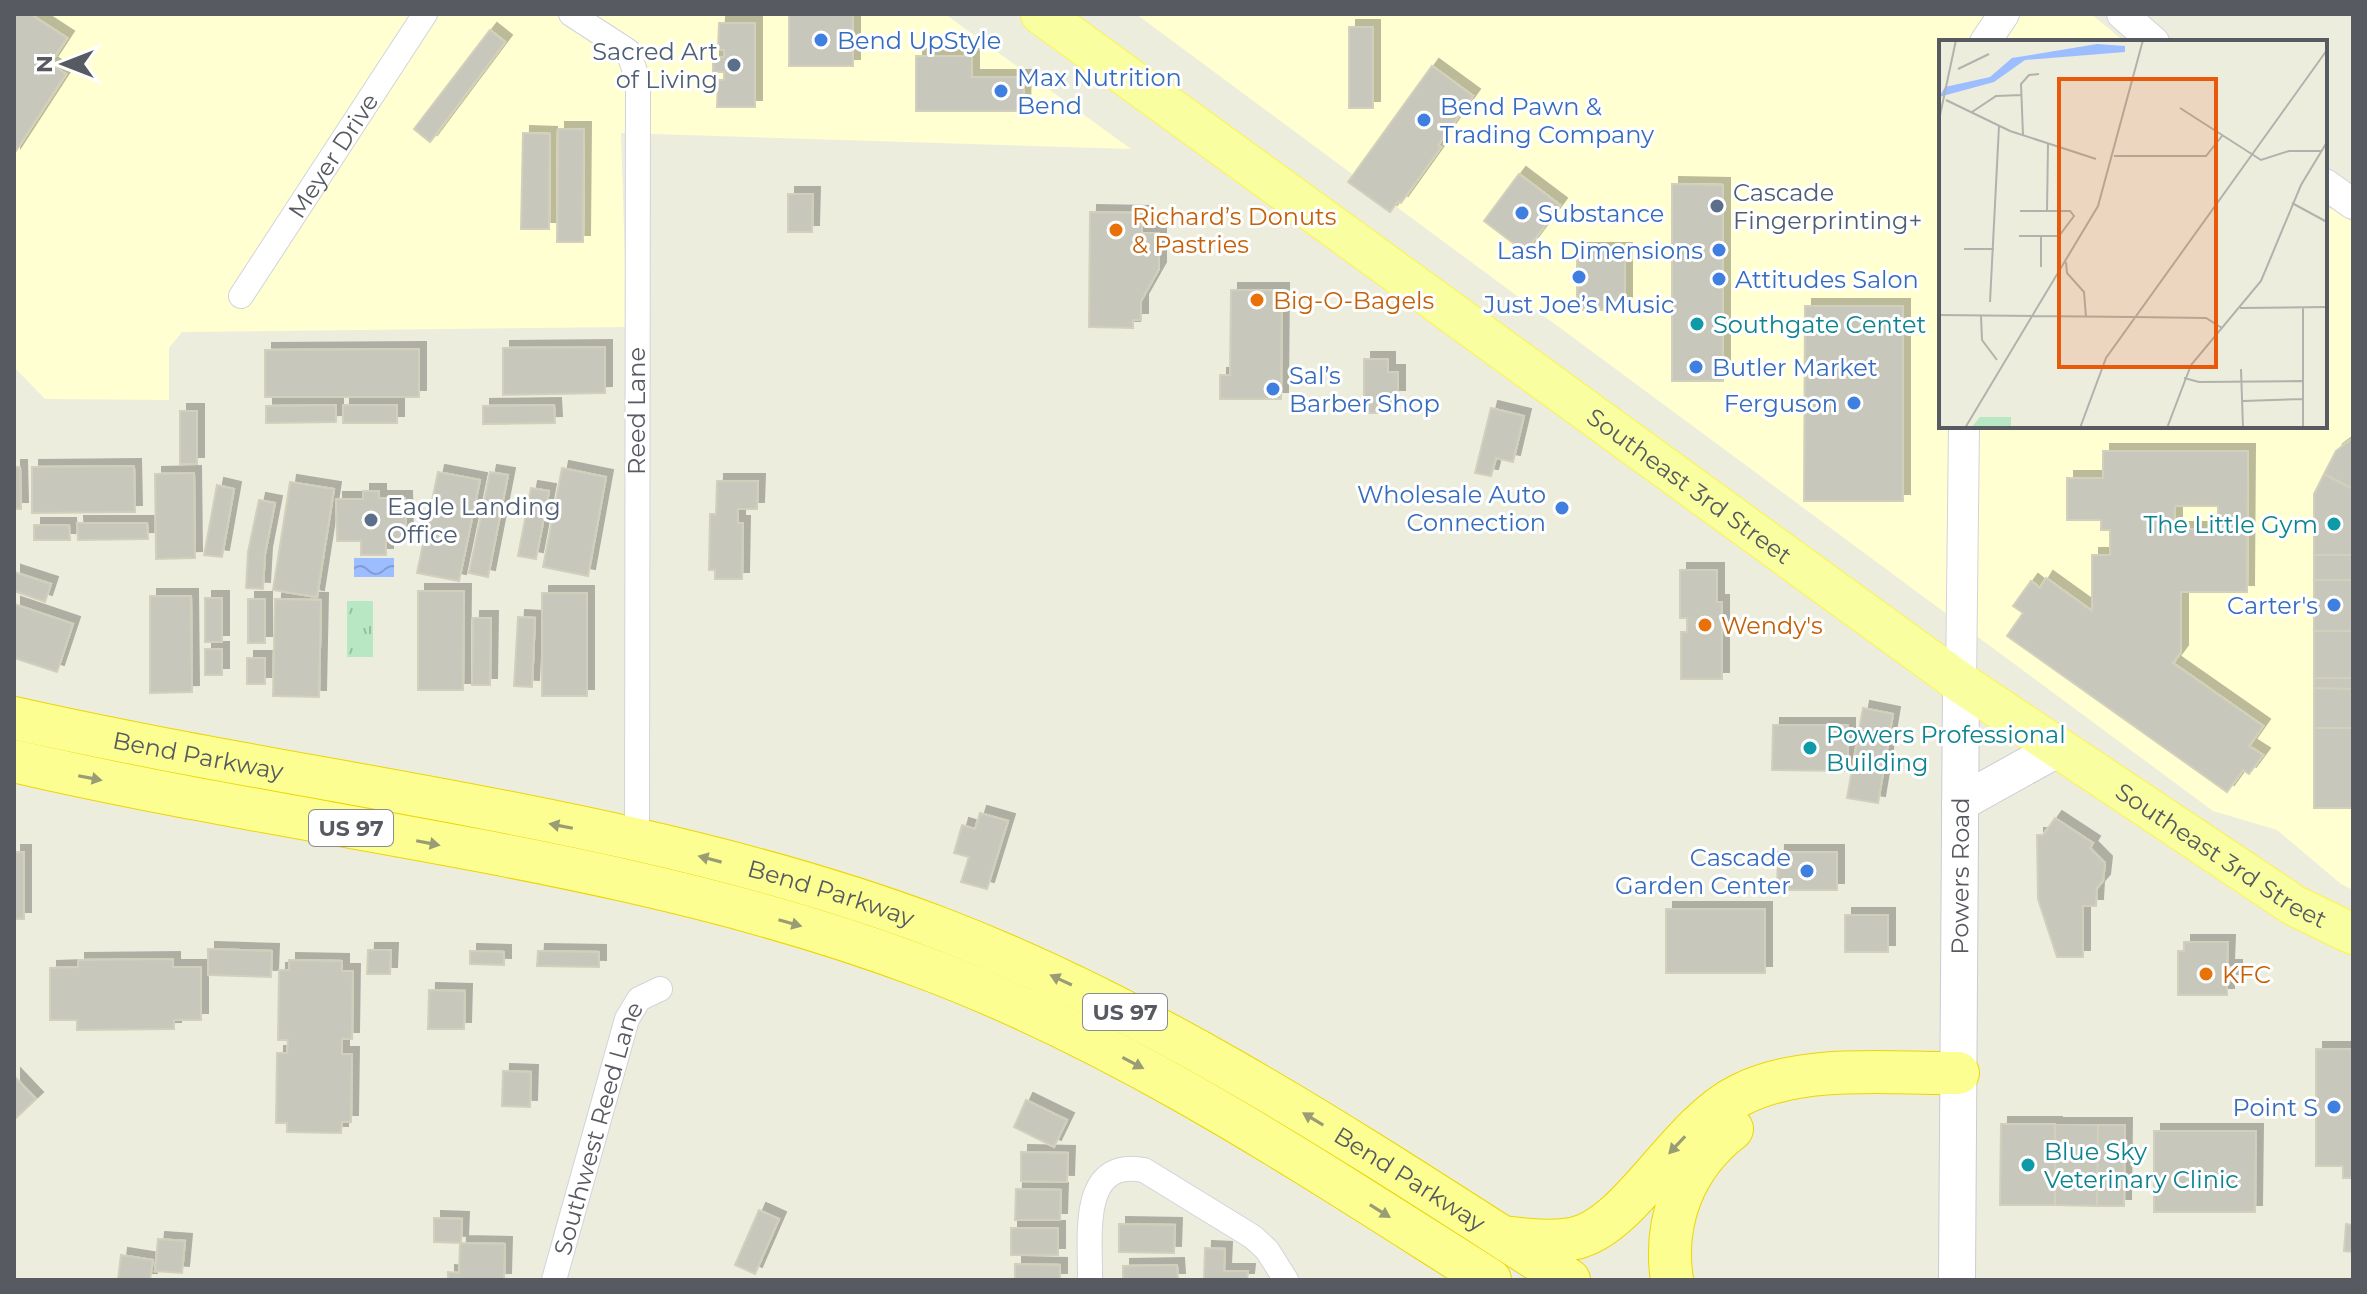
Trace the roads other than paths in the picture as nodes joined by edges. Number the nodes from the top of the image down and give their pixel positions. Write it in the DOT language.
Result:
graph roads {
  1 [pos="425,14"];
  2 [pos="571,14"];
  3 [pos="1041,14"];
  4 [pos="2004,14"];
  5 [pos="2122,14"];
  6 [pos="1986,40"];
  7 [pos="2152,40"];
  8 [pos="2327,185"];
  9 [pos="2353,204"];
  10 [pos="241,296"];
  11 [pos="1964,428"];
  12 [pos="1961,683"];
  13 [pos="14,718"];
  14 [pos="2059,748"];
  15 [pos="14,761"];
  16 [pos="1960,803"];
  17 [pos="637,842"];
  18 [pos="2353,934"];
  19 [pos="660,989"];
  20 [pos="1958,1086"];
  21 [pos="1502,1237"];
  22 [pos="554,1280"];
  23 [pos="1090,1280"];
  24 [pos="1286,1280"];
  25 [pos="1490,1280"];
  26 [pos="1569,1280"];
  27 [pos="1672,1280"];
  28 [pos="1957,1280"];
  1 -- 10 [label="street, Meyer Drive"];
  2 -- 17 [label="street, Reed Lane"];
  3 -- 12 [label="main road, Southeast 3rd Street"];
  4 -- 6 [label="street"];
  5 -- 7 [label="street"];
  8 -- 9 [label="street"];
  11 -- 12 [label="street, Powers Road"];
  12 -- 14 [label="main road, Southeast 3rd Street"];
  12 -- 16 [label="main road, Powers Road"];
  17 -- 13 [label="highway, Bend Parkway / US 97, one-way"];
  14 -- 16 [label="main road"];
  14 -- 18 [label="main road, Southeast 3rd Street"];
  15 -- 25 [label="highway, Bend Parkway / US 97, one-way"];
  16 -- 20 [label="main road, Powers Road"];
  21 -- 17 [label="highway, Bend Parkway / US 97, one-way"];
  19 -- 22 [label="street, Southwest Reed Lane"];
  20 -- 21 [label="highway, one-way"];
  20 -- 27 [label="highway"];
  20 -- 28 [label="main road, Powers Road"];
  21 -- 26 [label="highway, Bend Parkway / US 97"];
  23 -- 24 [label="street"];
}
